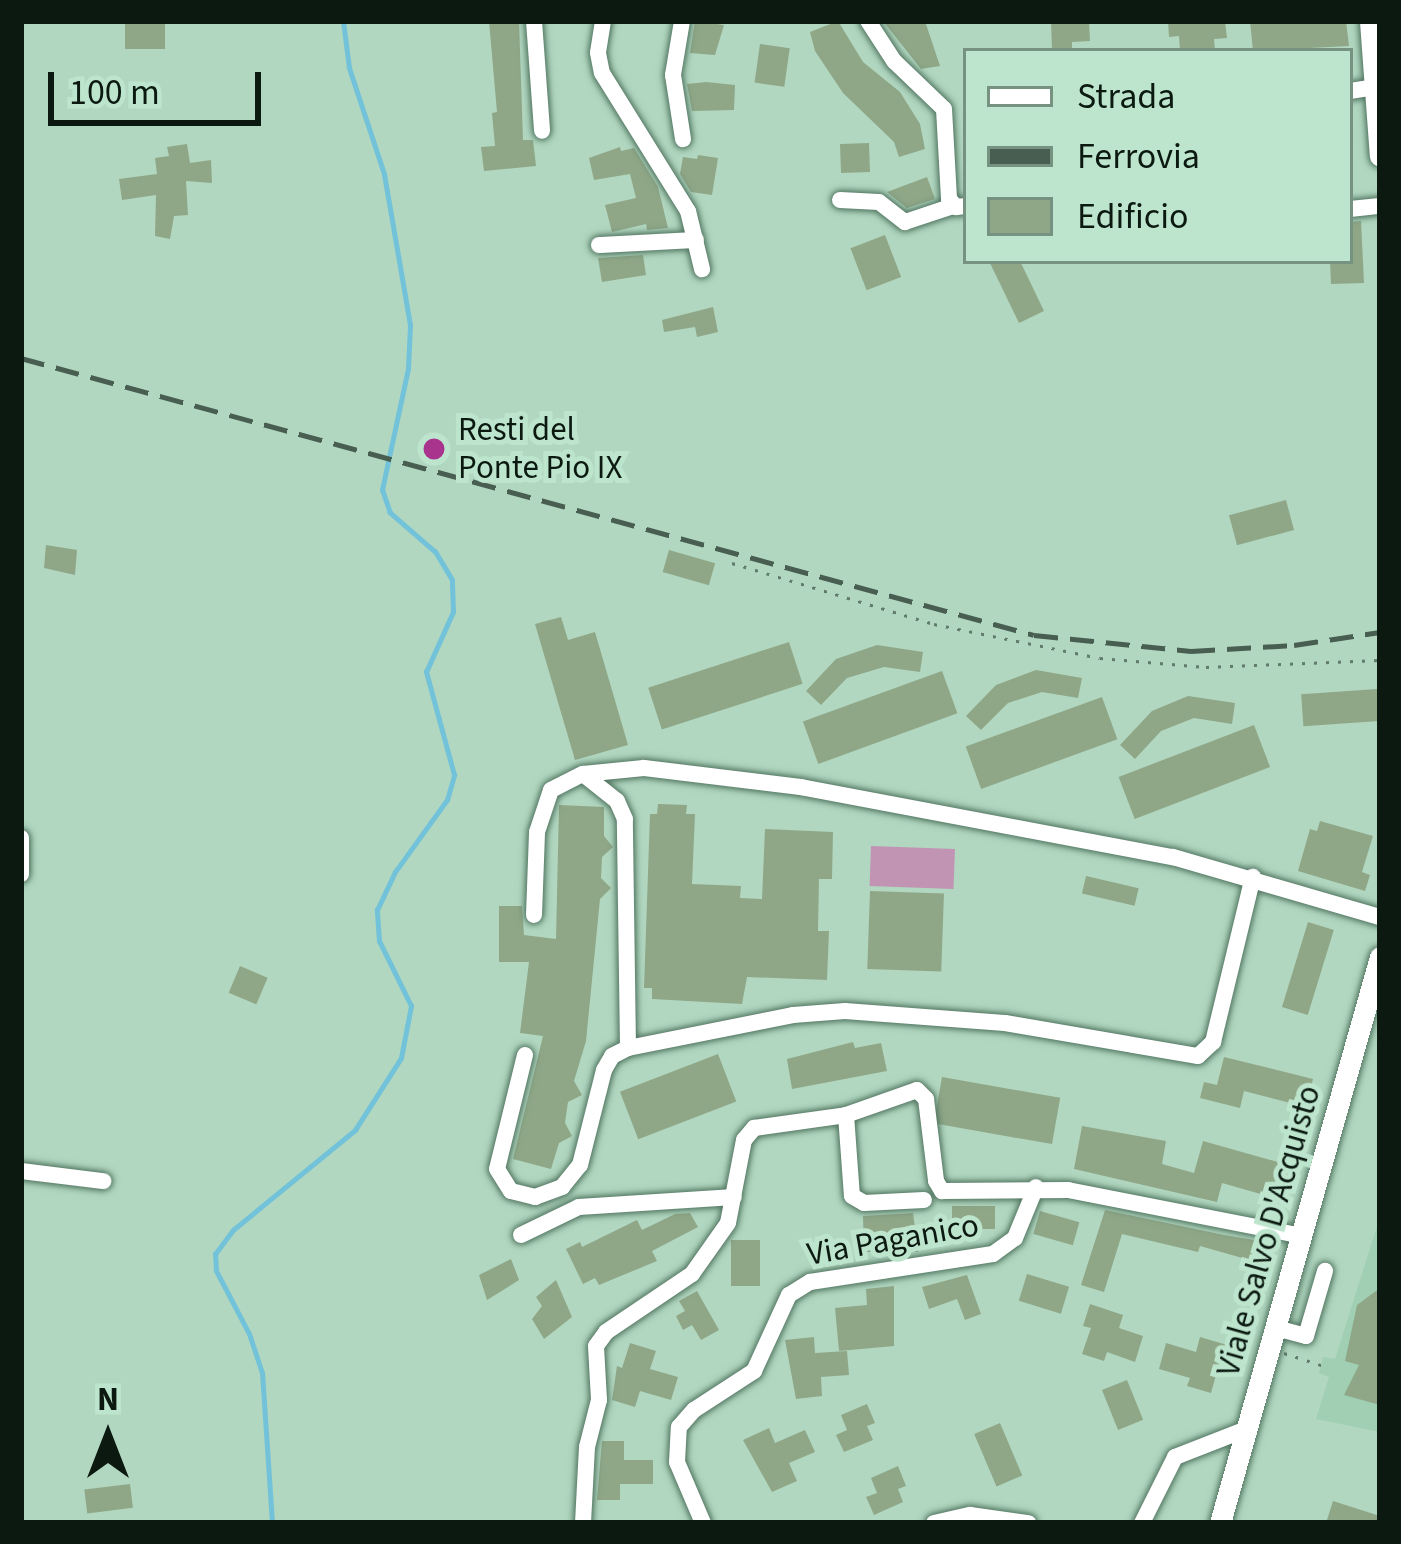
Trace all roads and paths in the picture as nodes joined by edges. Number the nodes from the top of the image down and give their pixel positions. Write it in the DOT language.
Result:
graph roads {
  1 [pos="534,21"];
  2 [pos="603,21"];
  3 [pos="682,21"];
  4 [pos="868,21"];
  5 [pos="1370,21"];
  6 [pos="1375,87"];
  7 [pos="1353,91"];
  8 [pos="542,131"];
  9 [pos="682,140"];
  10 [pos="1380,156"];
  11 [pos="840,200"];
  12 [pos="960,206"];
  13 [pos="696,240"];
  14 [pos="599,244"];
  15 [pos="702,269"];
  16 [pos="732,563"];
  17 [pos="1380,660"];
  18 [pos="583,774"];
  19 [pos="21,838"];
  20 [pos="21,874"];
  21 [pos="1253,878"];
  22 [pos="534,915"];
  23 [pos="1380,917"];
  24 [pos="1379,966"];
  25 [pos="628,1048"];
  26 [pos="524,1055"];
  27 [pos="846,1114"];
  28 [pos="21,1171"];
  29 [pos="103,1180"];
  30 [pos="1036,1187"];
  31 [pos="734,1197"];
  32 [pos="924,1200"];
  33 [pos="521,1235"];
  34 [pos="1303,1236"];
  35 [pos="1325,1270"];
  36 [pos="1276,1328"];
  37 [pos="1297,1357"];
  38 [pos="1322,1365"];
  39 [pos="1247,1429"];
  40 [pos="1224,1522"];
  41 [pos="584,1523"];
  42 [pos="703,1523"];
  43 [pos="934,1523"];
  44 [pos="1028,1523"];
  45 [pos="1142,1523"];
  1 -- 8 [label="street"];
  2 -- 13 [label="street"];
  3 -- 9 [label="street"];
  4 -- 12 [label="street"];
  5 -- 6 [label="main road"];
  6 -- 7 [label="street"];
  6 -- 10 [label="main road"];
  11 -- 12 [label="street"];
  13 -- 14 [label="street"];
  13 -- 15 [label="street"];
  16 -- 17 [label="path"];
  18 -- 21 [label="street"];
  18 -- 22 [label="street"];
  18 -- 25 [label="street"];
  19 -- 20 [label="street"];
  21 -- 23 [label="street"];
  21 -- 25 [label="street"];
  24 -- 34 [label="main road, Viale Salvo D'Acquisto"];
  25 -- 26 [label="street"];
  27 -- 30 [label="street"];
  27 -- 31 [label="street"];
  27 -- 32 [label="street"];
  28 -- 29 [label="street"];
  30 -- 34 [label="street"];
  30 -- 42 [label="street, Via Paganico"];
  31 -- 33 [label="street"];
  31 -- 41 [label="street"];
  34 -- 36 [label="main road, Viale Salvo D'Acquisto"];
  35 -- 36 [label="street"];
  36 -- 39 [label="main road, Viale Salvo D'Acquisto"];
  37 -- 38 [label="path"];
  39 -- 40 [label="main road, Viale Salvo D'Acquisto"];
  39 -- 45 [label="street"];
  43 -- 44 [label="street"];
}
